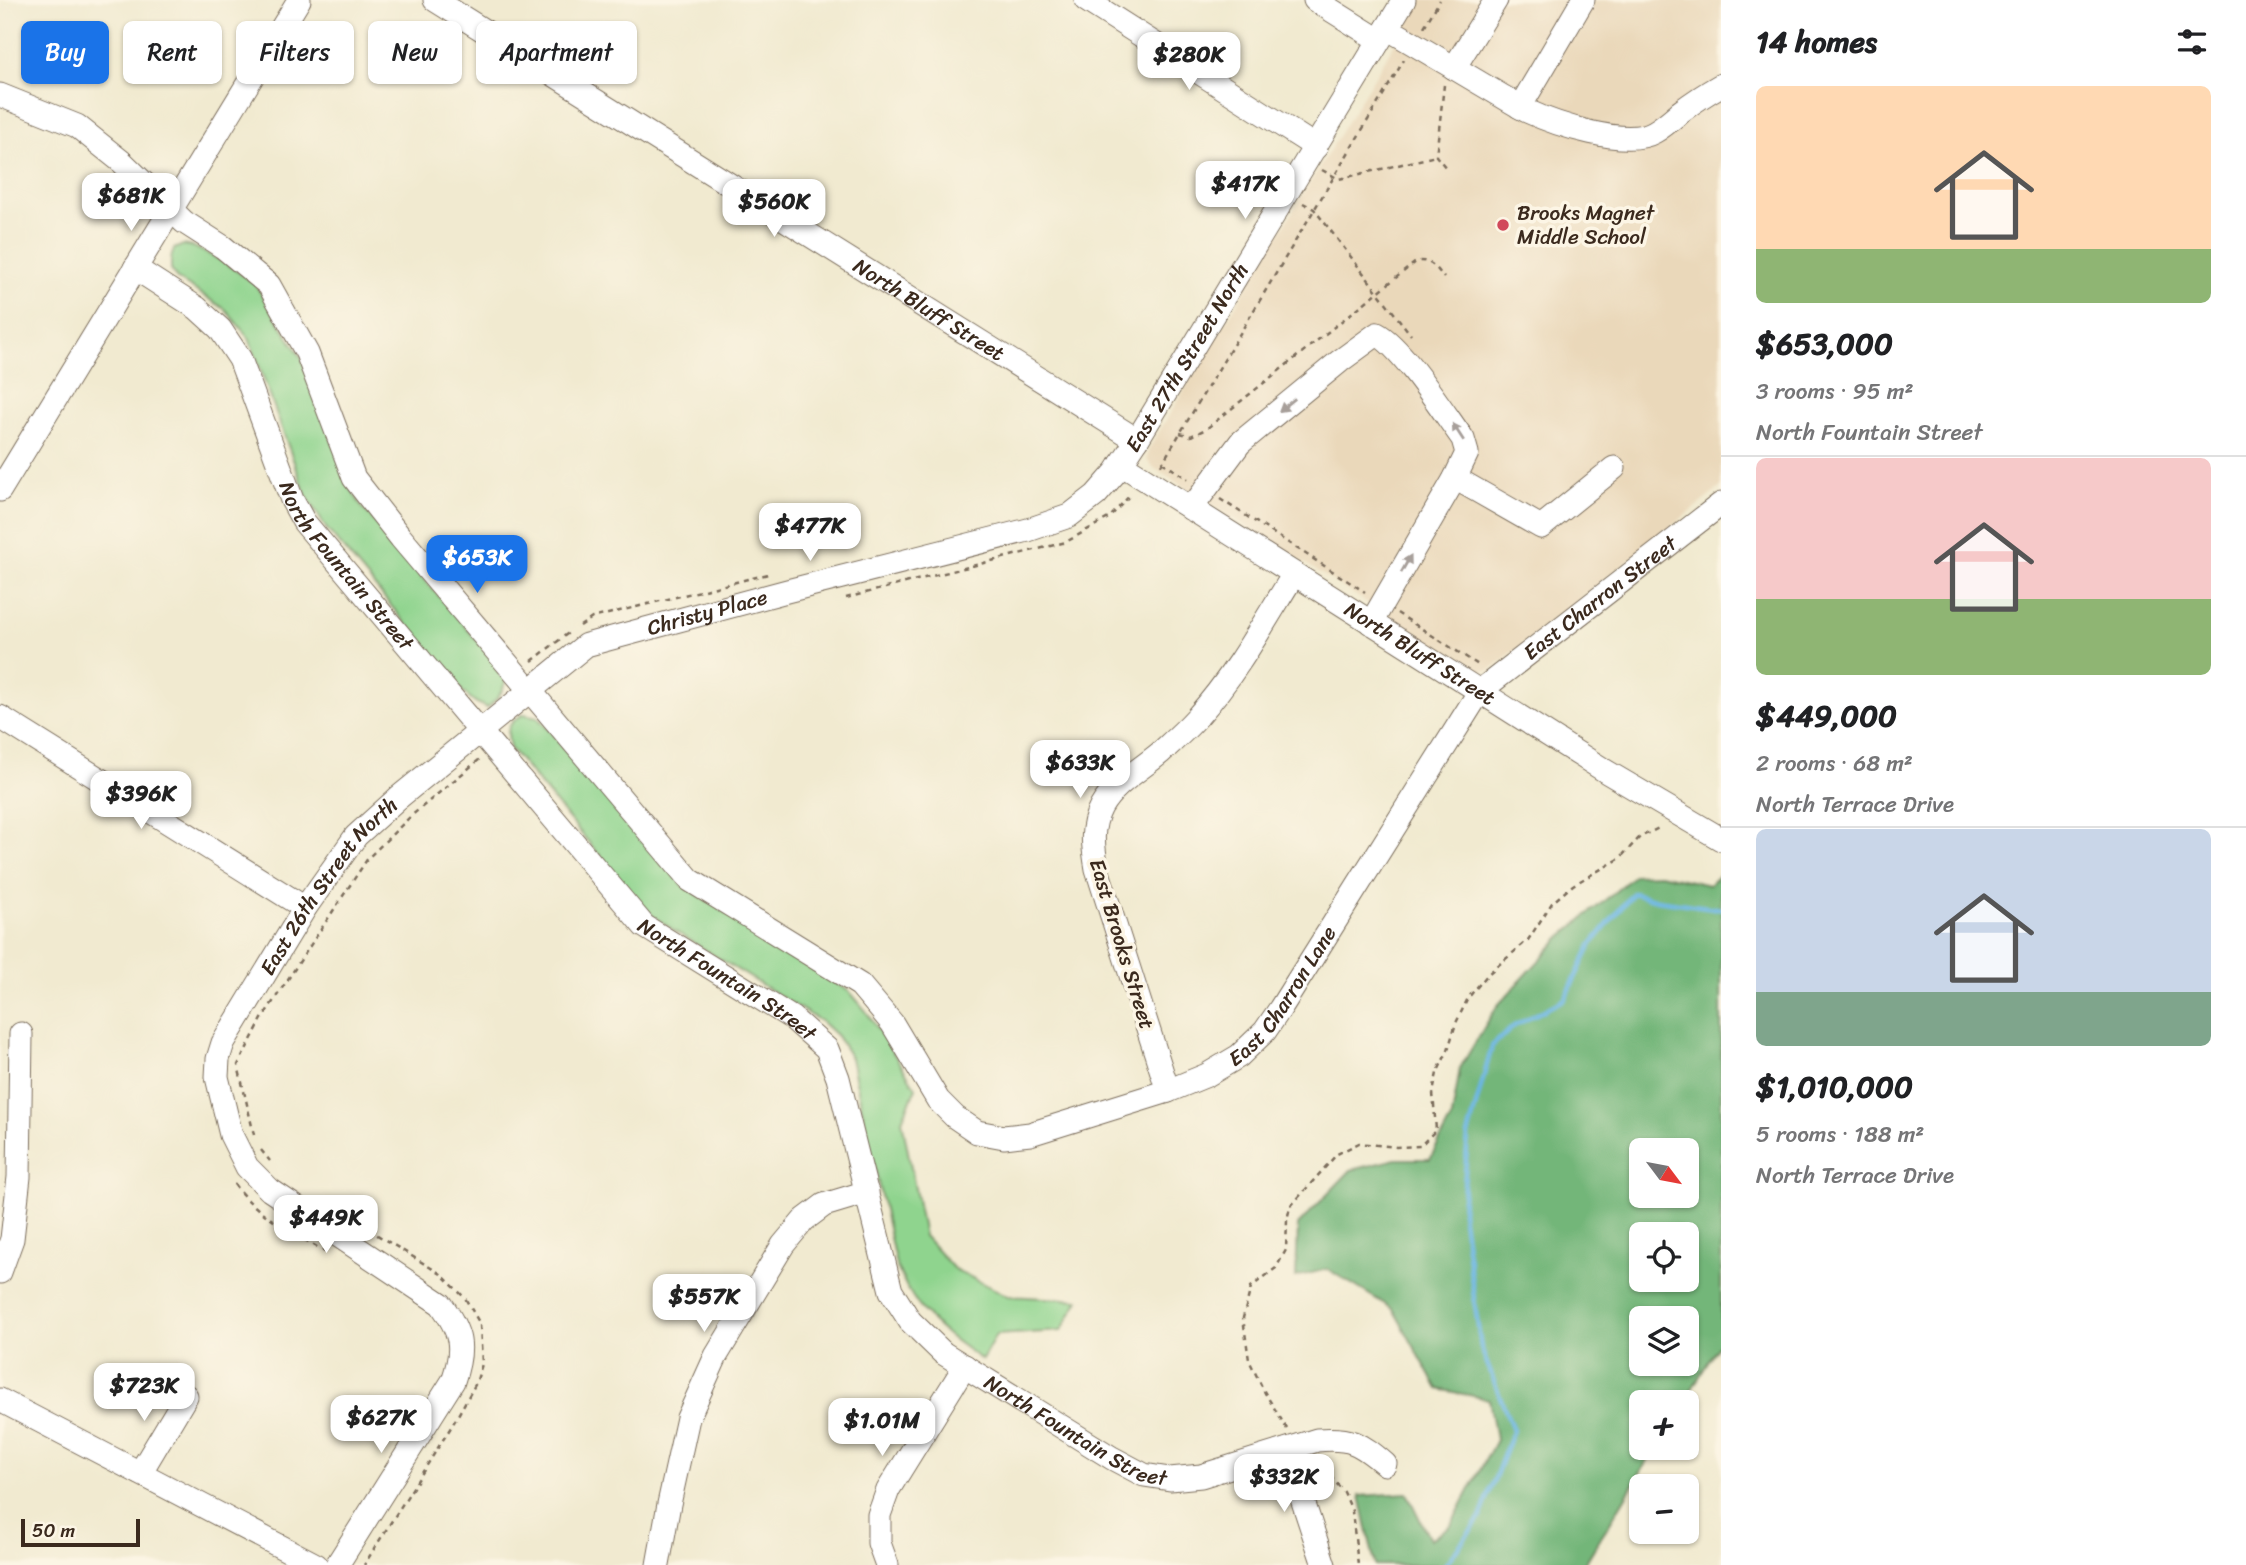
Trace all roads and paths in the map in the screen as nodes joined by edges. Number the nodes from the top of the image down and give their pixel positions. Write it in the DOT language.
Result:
graph roads {
  1 [pos="299,0"];
  2 [pos="435,0"];
  3 [pos="1086,0"];
  4 [pos="1315,0"];
  5 [pos="1404,0"];
  6 [pos="1440,0"];
  7 [pos="1496,0"];
  8 [pos="1583,0"];
  9 [pos="1383,34"];
  10 [pos="1413,44"];
  11 [pos="1449,72"];
  12 [pos="1721,85"];
  13 [pos="0,95"];
  14 [pos="1520,107"];
  15 [pos="1316,146"];
  16 [pos="1436,156"];
  17 [pos="1447,169"];
  18 [pos="1321,170"];
  19 [pos="1334,176"];
  20 [pos="171,209"];
  21 [pos="135,268"];
  22 [pos="1444,278"];
  23 [pos="1180,433"];
  24 [pos="1137,440"];
  25 [pos="1163,462"];
  26 [pos="1121,464"];
  27 [pos="1614,468"];
  28 [pos="1455,478"];
  29 [pos="1146,480"];
  30 [pos="0,490"];
  31 [pos="1205,490"];
  32 [pos="1721,504"];
  33 [pos="1191,509"];
  34 [pos="781,571"];
  35 [pos="1294,574"];
  36 [pos="838,600"];
  37 [pos="1377,613"];
  38 [pos="1482,681"];
  39 [pos="523,683"];
  40 [pos="0,717"];
  41 [pos="487,740"];
  42 [pos="1662,827"];
  43 [pos="1721,839"];
  44 [pos="305,908"];
  45 [pos="22,1034"];
  46 [pos="1168,1091"];
  47 [pos="272,1164"];
  48 [pos="231,1179"];
  49 [pos="867,1192"];
  50 [pos="338,1211"];
  51 [pos="329,1254"];
  52 [pos="0,1272"];
  53 [pos="965,1366"];
  54 [pos="186,1396"];
  55 [pos="0,1400"];
  56 [pos="1289,1442"];
  57 [pos="1314,1458"];
  58 [pos="1385,1464"];
  59 [pos="140,1473"];
  60 [pos="316,1565"];
  61 [pos="337,1565"];
  62 [pos="364,1565"];
  63 [pos="658,1565"];
  64 [pos="887,1565"];
  65 [pos="1324,1565"];
  66 [pos="1358,1565"];
  1 -- 20 [label="street"];
  2 -- 24 [label="street, North Bluff Street"];
  3 -- 15 [label="street"];
  4 -- 9 [label="street"];
  5 -- 9 [label="street, East 27th Street North"];
  6 -- 10 [label="path"];
  7 -- 11 [label="street"];
  8 -- 14 [label="street"];
  9 -- 10 [label="street"];
  9 -- 15 [label="street, East 27th Street North"];
  10 -- 11 [label="street"];
  10 -- 19 [label="path"];
  11 -- 14 [label="street"];
  11 -- 16 [label="path"];
  12 -- 14 [label="street"];
  13 -- 20 [label="street"];
  15 -- 24 [label="street, East 27th Street North"];
  16 -- 17 [label="path"];
  16 -- 19 [label="path"];
  18 -- 19 [label="path"];
  19 -- 23 [label="path"];
  20 -- 21 [label="street"];
  20 -- 39 [label="street"];
  21 -- 30 [label="street"];
  21 -- 41 [label="street, North Fountain Street"];
  22 -- 23 [label="path"];
  23 -- 25 [label="path"];
  24 -- 26 [label="street, East 27th Street North"];
  25 -- 29 [label="path"];
  25 -- 31 [label="path"];
  26 -- 29 [label="street, North Bluff Street"];
  26 -- 39 [label="street, Christy Place"];
  27 -- 28 [label="street"];
  28 -- 31 [label="street, one-way"];
  37 -- 28 [label="street, one-way"];
  29 -- 33 [label="street, North Bluff Street"];
  29 -- 36 [label="path"];
  31 -- 33 [label="street"];
  31 -- 37 [label="path"];
  32 -- 38 [label="street, East Charron Street"];
  33 -- 35 [label="street, North Bluff Street"];
  34 -- 39 [label="path"];
  35 -- 37 [label="street, North Bluff Street"];
  35 -- 46 [label="street, East Brooks Street"];
  37 -- 38 [label="street, North Bluff Street"];
  37 -- 38 [label="path"];
  38 -- 43 [label="street, North Bluff Street"];
  38 -- 46 [label="street, East Charron Lane"];
  39 -- 41 [label="street, East 26th Street North"];
  39 -- 46 [label="street, East Charron Lane"];
  40 -- 44 [label="street"];
  41 -- 44 [label="street, East 26th Street North"];
  41 -- 47 [label="path"];
  41 -- 49 [label="street, North Fountain Street"];
  42 -- 56 [label="path"];
  44 -- 61 [label="street, East 26th Street North"];
  45 -- 52 [label="street"];
  48 -- 51 [label="path"];
  49 -- 53 [label="street, North Fountain Street"];
  49 -- 63 [label="street"];
  50 -- 62 [label="path"];
  53 -- 56 [label="street, North Fountain Street"];
  53 -- 64 [label="street"];
  54 -- 59 [label="street"];
  55 -- 59 [label="street"];
  56 -- 58 [label="street, North Fountain Street"];
  56 -- 65 [label="street"];
  57 -- 66 [label="path"];
  59 -- 60 [label="street"];
}
